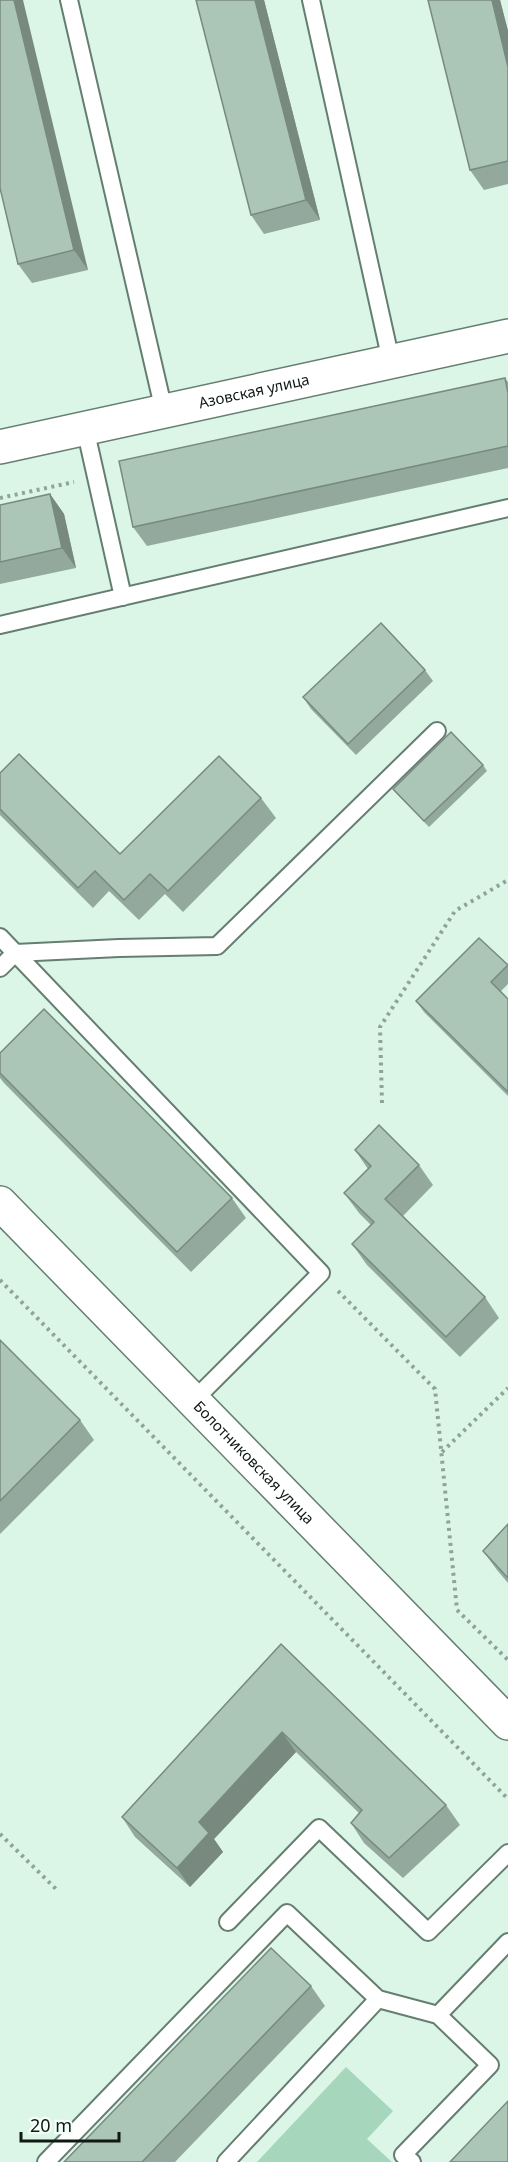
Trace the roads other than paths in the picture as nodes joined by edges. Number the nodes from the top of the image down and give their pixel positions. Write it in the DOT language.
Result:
graph roads {
  1 [pos="69,0"];
  2 [pos="311,0"];
  3 [pos="508,336"];
  4 [pos="390,362"];
  5 [pos="164,411"];
  6 [pos="85,428"];
  7 [pos="0,447"];
  8 [pos="508,507"];
  9 [pos="123,597"];
  10 [pos="0,625"];
  11 [pos="437,731"];
  12 [pos="0,938"];
  13 [pos="15,954"];
  14 [pos="0,968"];
  15 [pos="0,1203"];
  16 [pos="193,1401"];
  17 [pos="508,1724"];
  18 [pos="508,1853"];
  19 [pos="228,1922"];
  20 [pos="508,1942"];
  21 [pos="378,1999"];
  22 [pos="438,2015"];
  23 [pos="46,2162"];
  24 [pos="226,2162"];
  25 [pos="412,2162"];
  1 -- 5 [label="lane"];
  2 -- 4 [label="lane"];
  3 -- 4 [label="street, Азовская улица"];
  4 -- 5 [label="street, Азовская улица"];
  5 -- 6 [label="street, Азовская улица"];
  6 -- 7 [label="street, Азовская улица"];
  6 -- 9 [label="lane"];
  8 -- 9 [label="lane"];
  9 -- 10 [label="lane"];
  11 -- 13 [label="lane"];
  12 -- 13 [label="lane"];
  13 -- 14 [label="lane"];
  13 -- 16 [label="lane"];
  15 -- 16 [label="street, Болотниковская улица"];
  16 -- 17 [label="street, Болотниковская улица"];
  18 -- 19 [label="lane"];
  20 -- 22 [label="lane"];
  21 -- 22 [label="lane"];
  21 -- 23 [label="lane"];
  21 -- 24 [label="lane"];
  22 -- 25 [label="lane"];
}
